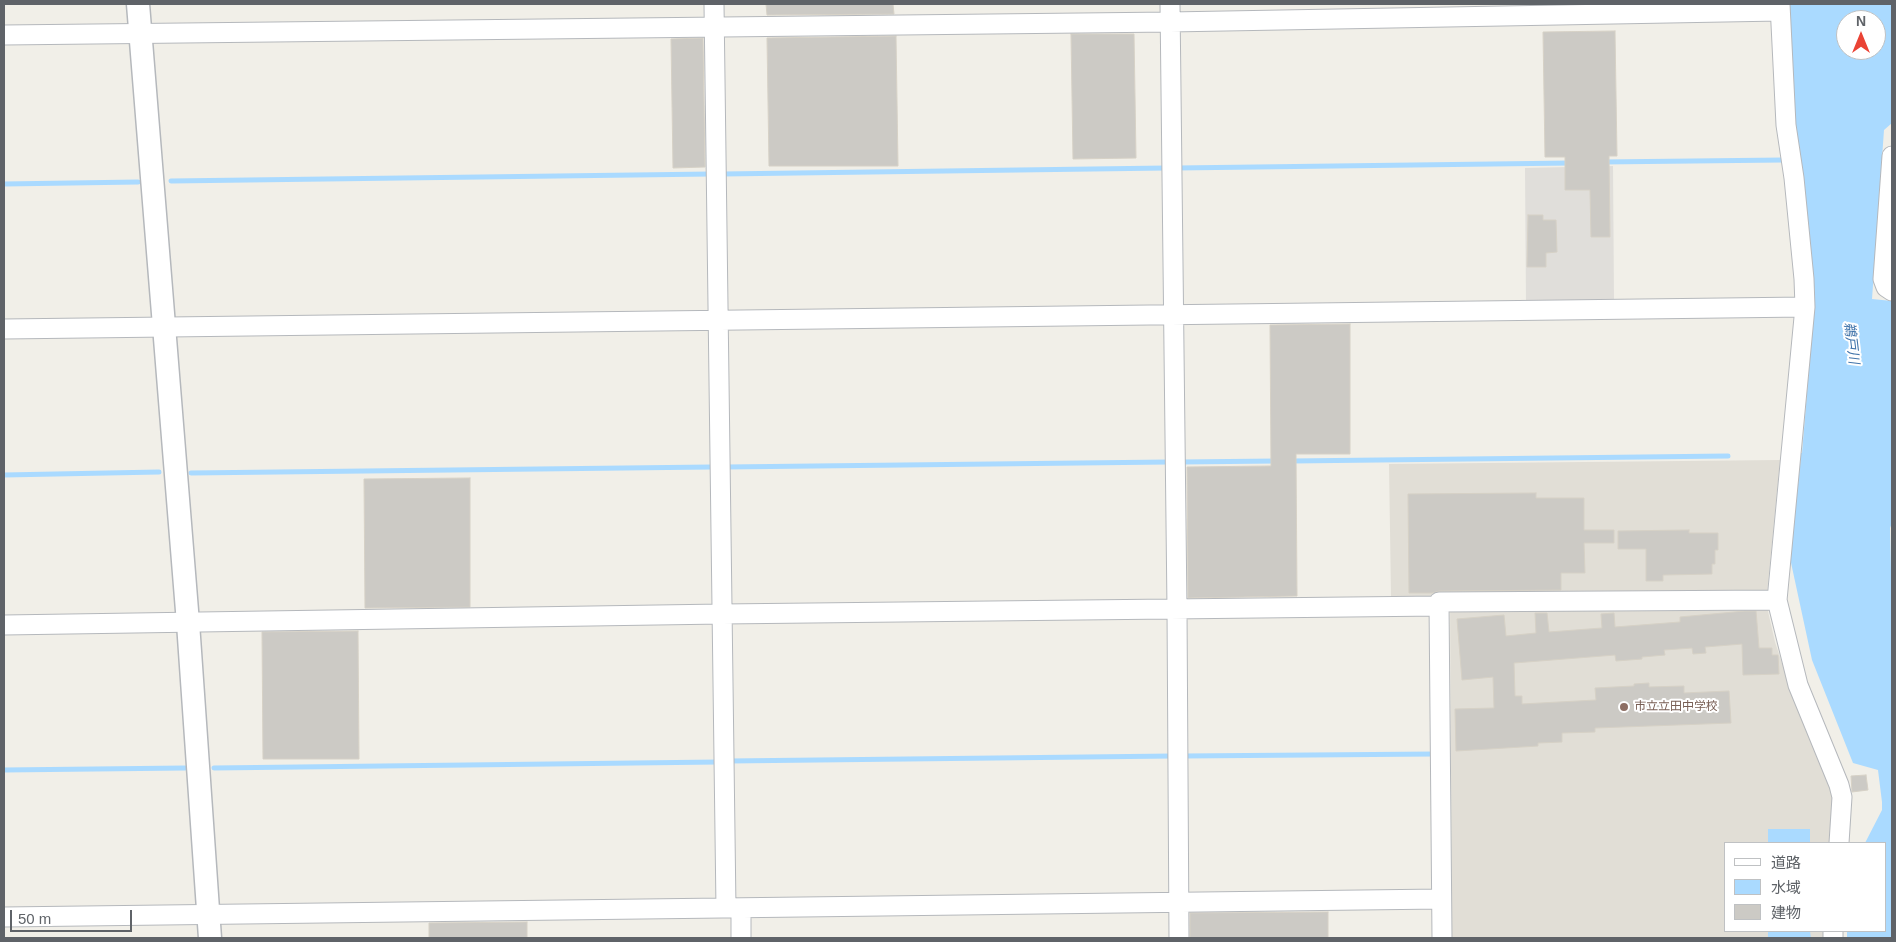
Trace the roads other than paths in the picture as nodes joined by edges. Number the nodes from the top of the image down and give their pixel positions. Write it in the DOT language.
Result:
graph roads {
  1 [pos="138,4"];
  2 [pos="714,4"];
  3 [pos="1780,8"];
  4 [pos="1170,13"];
  5 [pos="715,27"];
  6 [pos="140,33"];
  7 [pos="4,35"];
  8 [pos="1892,156"];
  9 [pos="1892,291"];
  10 [pos="1805,307"];
  11 [pos="1173,314"];
  12 [pos="719,320"];
  13 [pos="164,327"];
  14 [pos="4,329"];
  15 [pos="1777,600"];
  16 [pos="1439,606"];
  17 [pos="1177,610"];
  18 [pos="722,614"];
  19 [pos="188,623"];
  20 [pos="4,625"];
  21 [pos="1839,842"];
  22 [pos="1441,899"];
  23 [pos="1180,903"];
  24 [pos="733,908"];
  25 [pos="208,914"];
  26 [pos="4,917"];
  27 [pos="210,938"];
  28 [pos="741,938"];
  29 [pos="1179,938"];
  30 [pos="1442,938"];
  1 -- 6 [label="street"];
  2 -- 5 [label="street"];
  3 -- 4 [label="street"];
  3 -- 10 [label="street"];
  4 -- 5 [label="street"];
  4 -- 11 [label="street"];
  5 -- 6 [label="street"];
  5 -- 12 [label="street"];
  6 -- 7 [label="street"];
  6 -- 13 [label="street"];
  8 -- 9 [label="street"];
  10 -- 11 [label="street"];
  10 -- 15 [label="street"];
  11 -- 12 [label="street"];
  11 -- 17 [label="street"];
  12 -- 13 [label="street"];
  12 -- 18 [label="street"];
  13 -- 14 [label="street"];
  13 -- 19 [label="street"];
  15 -- 16 [label="street"];
  15 -- 21 [label="street"];
  16 -- 17 [label="street"];
  16 -- 22 [label="street"];
  17 -- 18 [label="street"];
  17 -- 23 [label="street"];
  18 -- 19 [label="street"];
  18 -- 24 [label="street"];
  19 -- 20 [label="street"];
  19 -- 25 [label="street"];
  22 -- 23 [label="street"];
  22 -- 30 [label="street"];
  23 -- 24 [label="street"];
  23 -- 29 [label="street"];
  24 -- 25 [label="street"];
  24 -- 28 [label="street"];
  25 -- 26 [label="street"];
  25 -- 27 [label="street"];
}
